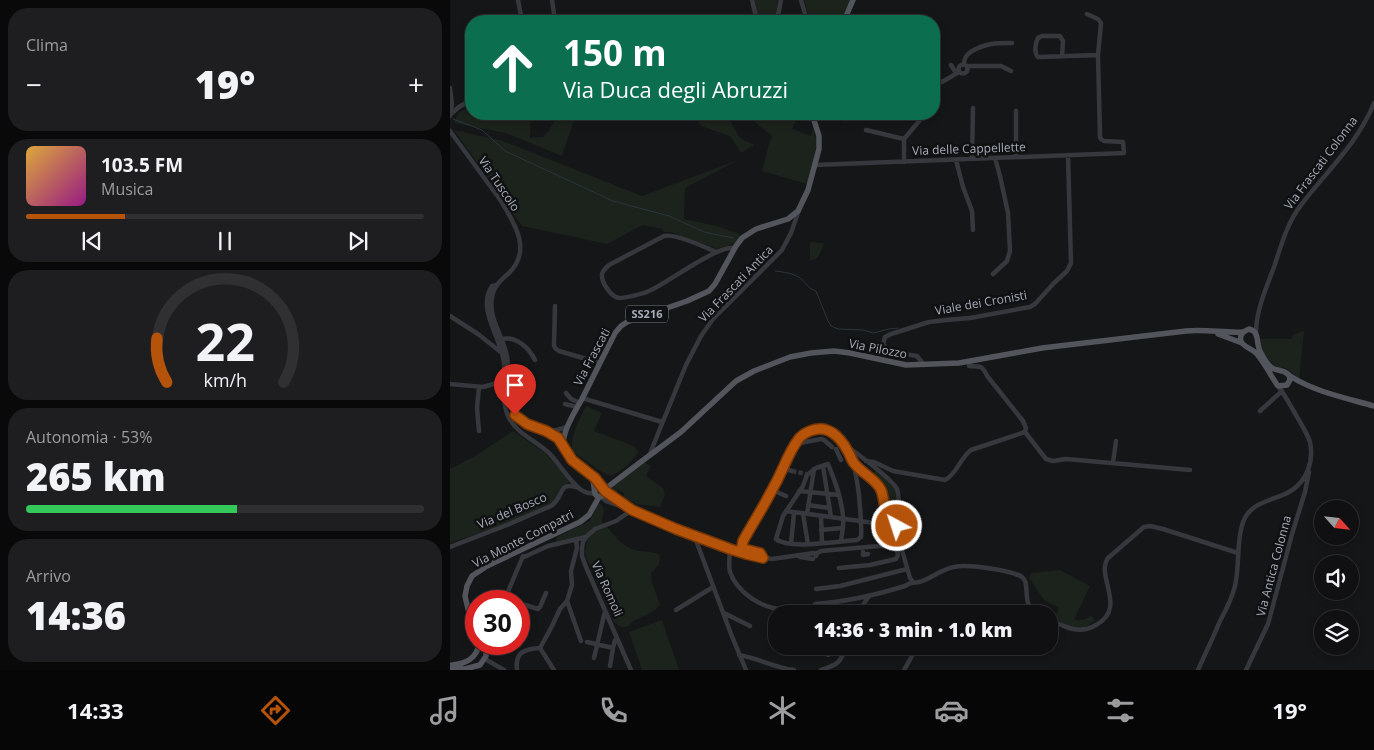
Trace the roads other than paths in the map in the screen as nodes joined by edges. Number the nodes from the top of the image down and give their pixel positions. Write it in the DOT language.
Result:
graph roads {
  1 [pos="518,0"];
  2 [pos="552,0"];
  3 [pos="752,0"];
  4 [pos="781,0"];
  5 [pos="801,0"];
  6 [pos="853,0"];
  7 [pos="1087,14"];
  8 [pos="521,15"];
  9 [pos="554,15"];
  10 [pos="756,15"];
  11 [pos="778,15"];
  12 [pos="805,15"];
  13 [pos="847,15"];
  14 [pos="1012,43"];
  15 [pos="1098,55"];
  16 [pos="1062,56"];
  17 [pos="951,65"];
  18 [pos="965,65"];
  19 [pos="1011,70"];
  20 [pos="958,73"];
  21 [pos="940,83"];
  22 [pos="450,88"];
  23 [pos="465,104"];
  24 [pos="1374,104"];
  25 [pos="972,108"];
  26 [pos="1016,111"];
  27 [pos="450,117"];
  28 [pos="814,120"];
  29 [pos="920,120"];
  30 [pos="866,130"];
  31 [pos="450,131"];
  32 [pos="904,139"];
  33 [pos="1068,155"];
  34 [pos="1016,157"];
  35 [pos="995,158"];
  36 [pos="972,159"];
  37 [pos="956,160"];
  38 [pos="904,162"];
  39 [pos="815,166"];
  40 [pos="799,209"];
  41 [pos="973,230"];
  42 [pos="735,248"];
  43 [pos="716,252"];
  44 [pos="992,274"];
  45 [pos="497,285"];
  46 [pos="555,306"];
  47 [pos="450,316"];
  48 [pos="1256,321"];
  49 [pos="1206,330"];
  50 [pos="1245,331"];
  51 [pos="1256,333"];
  52 [pos="502,340"];
  53 [pos="1242,344"];
  54 [pos="502,353"];
  55 [pos="535,360"];
  56 [pos="969,362"];
  57 [pos="600,363"];
  58 [pos="924,365"];
  59 [pos="1290,376"];
  60 [pos="504,381"];
  61 [pos="450,384"];
  62 [pos="1305,384"];
  63 [pos="1288,385"];
  64 [pos="479,387"];
  65 [pos="1280,388"];
  66 [pos="566,393"];
  67 [pos="1289,401"];
  68 [pos="580,403"];
  69 [pos="565,404"];
  70 [pos="1374,406"];
  71 [pos="1260,410"];
  72 [pos="662,422"];
  73 [pos="567,427"];
  74 [pos="479,431"];
  75 [pos="546,431"];
  76 [pos="1025,432"];
  77 [pos="1116,442"];
  78 [pos="795,444"];
  79 [pos="845,444"];
  80 [pos="564,447"];
  81 [pos="650,454"];
  82 [pos="841,460"];
  83 [pos="866,461"];
  84 [pos="853,462"];
  85 [pos="1114,463"];
  86 [pos="1310,463"];
  87 [pos="823,466"];
  88 [pos="783,468"];
  89 [pos="814,469"];
  90 [pos="1190,470"];
  91 [pos="792,471"];
  92 [pos="580,489"];
  93 [pos="772,490"];
  94 [pos="800,491"];
  95 [pos="599,492"];
  96 [pos="810,492"];
  97 [pos="827,494"];
  98 [pos="839,495"];
  99 [pos="786,496"];
  100 [pos="808,505"];
  101 [pos="829,508"];
  102 [pos="632,510"];
  103 [pos="786,511"];
  104 [pos="794,512"];
  105 [pos="805,514"];
  106 [pos="821,516"];
  107 [pos="831,517"];
  108 [pos="843,519"];
  109 [pos="862,521"];
  110 [pos="876,523"];
  111 [pos="886,524"];
  112 [pos="897,526"];
  113 [pos="842,528"];
  114 [pos="821,530"];
  115 [pos="694,535"];
  116 [pos="586,537"];
  117 [pos="576,539"];
  118 [pos="841,541"];
  119 [pos="895,541"];
  120 [pos="822,543"];
  121 [pos="791,544"];
  122 [pos="808,544"];
  123 [pos="450,547"];
  124 [pos="730,549"];
  125 [pos="521,550"];
  126 [pos="1238,553"];
  127 [pos="524,557"];
  128 [pos="763,558"];
  129 [pos="839,568"];
  130 [pos="907,569"];
  131 [pos="913,582"];
  132 [pos="713,587"];
  133 [pos="816,589"];
  134 [pos="465,590"];
  135 [pos="510,590"];
  136 [pos="546,593"];
  137 [pos="869,596"];
  138 [pos="567,601"];
  139 [pos="815,605"];
  140 [pos="864,605"];
  141 [pos="1028,605"];
  142 [pos="530,606"];
  143 [pos="768,607"];
  144 [pos="605,609"];
  145 [pos="676,610"];
  146 [pos="723,612"];
  147 [pos="1058,624"];
  148 [pos="750,626"];
  149 [pos="580,640"];
  150 [pos="615,640"];
  151 [pos="587,642"];
  152 [pos="597,645"];
  153 [pos="540,648"];
  154 [pos="613,648"];
  155 [pos="474,655"];
  156 [pos="486,655"];
  157 [pos="739,655"];
  158 [pos="843,655"];
  159 [pos="912,656"];
  160 [pos="594,658"];
  161 [pos="485,659"];
  162 [pos="451,666"];
  163 [pos="610,666"];
  164 [pos="504,670"];
  165 [pos="517,670"];
  166 [pos="554,670"];
  167 [pos="632,670"];
  168 [pos="746,670"];
  169 [pos="787,670"];
  170 [pos="794,670"];
  171 [pos="821,670"];
  172 [pos="904,670"];
  173 [pos="1198,670"];
  174 [pos="1246,670"];
  1 -- 8 [label="street"];
  2 -- 9 [label="street"];
  3 -- 10 [label="street"];
  4 -- 11 [label="street"];
  5 -- 12 [label="street"];
  6 -- 13 [label="main road"];
  7 -- 15 [label="street"];
  14 -- 18 [label="street"];
  15 -- 16 [label="street"];
  15 -- 33 [label="street, Via delle Cappellette"];
  16 -- 16 [label="street"];
  17 -- 20 [label="street"];
  18 -- 19 [label="street"];
  18 -- 20 [label="street"];
  20 -- 21 [label="street"];
  22 -- 27 [label="street"];
  23 -- 27 [label="street"];
  24 -- 48 [label="street, Via Frascati Colonna"];
  25 -- 36 [label="street"];
  26 -- 34 [label="street"];
  28 -- 39 [label="main road"];
  29 -- 32 [label="street"];
  30 -- 32 [label="street"];
  31 -- 45 [label="street, Via Tuscolo"];
  32 -- 38 [label="street"];
  33 -- 34 [label="street, Via delle Cappellette"];
  33 -- 58 [label="street, Viale dei Cronisti"];
  34 -- 35 [label="street, Via delle Cappellette"];
  35 -- 36 [label="street, Via delle Cappellette"];
  35 -- 44 [label="street"];
  36 -- 37 [label="street, Via delle Cappellette"];
  37 -- 38 [label="street, Via delle Cappellette"];
  37 -- 41 [label="street"];
  38 -- 39 [label="street, Via delle Cappellette"];
  39 -- 40 [label="main road"];
  40 -- 42 [label="main road, Via Frascati / SS216"];
  40 -- 72 [label="street, Via Frascati Antica"];
  42 -- 43 [label="street"];
  42 -- 57 [label="main road, Via Frascati / SS216"];
  43 -- 43 [label="street"];
  45 -- 52 [label="street, Via Tuscolo"];
  45 -- 54 [label="street"];
  46 -- 57 [label="street"];
  47 -- 54 [label="street"];
  48 -- 50 [label="street, Via Frascati Colonna"];
  48 -- 51 [label="street, Via Frascati Colonna"];
  49 -- 50 [label="main road, Via Pilozzo"];
  49 -- 53 [label="main road, Via Pilozzo"];
  49 -- 56 [label="main road, Via Pilozzo"];
  50 -- 51 [label="main road"];
  50 -- 53 [label="main road"];
  51 -- 59 [label="main road, Via Frascati Colonna"];
  52 -- 55 [label="street"];
  52 -- 75 [label="street, Via Tuscolo"];
  53 -- 65 [label="main road"];
  54 -- 60 [label="street"];
  56 -- 58 [label="main road, Via Pilozzo"];
  56 -- 76 [label="street"];
  57 -- 68 [label="main road, Via Frascati / SS216"];
  58 -- 81 [label="main road, Via Pilozzo"];
  59 -- 62 [label="main road, Via Frascati Colonna"];
  59 -- 63 [label="main road"];
  60 -- 64 [label="street"];
  60 -- 92 [label="street"];
  61 -- 64 [label="street"];
  62 -- 63 [label="main road"];
  62 -- 70 [label="main road"];
  63 -- 65 [label="main road"];
  63 -- 67 [label="street"];
  64 -- 74 [label="street"];
  65 -- 67 [label="street"];
  65 -- 71 [label="street"];
  66 -- 68 [label="street"];
  67 -- 86 [label="street"];
  68 -- 69 [label="street"];
  68 -- 72 [label="street"];
  68 -- 73 [label="main road, Via Frascati / SS216"];
  72 -- 81 [label="street, Via Frascati Antica"];
  73 -- 75 [label="street"];
  73 -- 80 [label="main road, Via Frascati / SS216"];
  75 -- 80 [label="street"];
  76 -- 83 [label="street"];
  76 -- 85 [label="street"];
  77 -- 85 [label="street"];
  78 -- 79 [label="street"];
  78 -- 82 [label="street"];
  78 -- 88 [label="street"];
  79 -- 83 [label="street"];
  79 -- 84 [label="street"];
  80 -- 95 [label="main road"];
  81 -- 95 [label="main road, Via Pilozzo"];
  83 -- 112 [label="street"];
  84 -- 109 [label="street"];
  84 -- 111 [label="street"];
  85 -- 90 [label="street"];
  86 -- 126 [label="street"];
  86 -- 174 [label="street, Via Antica Colonna"];
  87 -- 89 [label="street"];
  87 -- 97 [label="street"];
  87 -- 98 [label="street"];
  88 -- 91 [label="street"];
  88 -- 93 [label="street"];
  89 -- 94 [label="street"];
  89 -- 96 [label="street"];
  92 -- 95 [label="street"];
  92 -- 123 [label="street, Via del Bosco"];
  93 -- 99 [label="street"];
  93 -- 128 [label="street"];
  94 -- 96 [label="street"];
  94 -- 103 [label="street"];
  95 -- 102 [label="street"];
  95 -- 102 [label="street"];
  95 -- 125 [label="main road, Via Monte Compatri"];
  96 -- 97 [label="street"];
  96 -- 100 [label="street"];
  97 -- 98 [label="street"];
  97 -- 101 [label="street"];
  98 -- 108 [label="street"];
  100 -- 101 [label="street"];
  100 -- 105 [label="street"];
  101 -- 107 [label="street"];
  102 -- 115 [label="street"];
  102 -- 116 [label="street"];
  103 -- 104 [label="street"];
  103 -- 121 [label="street"];
  104 -- 105 [label="street"];
  104 -- 121 [label="street"];
  105 -- 106 [label="street"];
  105 -- 122 [label="street"];
  106 -- 107 [label="street"];
  106 -- 114 [label="street"];
  107 -- 108 [label="street"];
  108 -- 109 [label="street"];
  108 -- 113 [label="street"];
  109 -- 110 [label="street"];
  109 -- 118 [label="street"];
  110 -- 111 [label="street"];
  110 -- 111 [label="street"];
  111 -- 112 [label="street"];
  112 -- 119 [label="street"];
  113 -- 114 [label="street"];
  113 -- 118 [label="street"];
  114 -- 120 [label="street"];
  115 -- 124 [label="street"];
  115 -- 132 [label="street"];
  116 -- 117 [label="street"];
  116 -- 144 [label="street, Via Romoli"];
  117 -- 127 [label="street"];
  117 -- 138 [label="street"];
  118 -- 120 [label="street"];
  119 -- 128 [label="street"];
  119 -- 129 [label="street"];
  119 -- 130 [label="street"];
  120 -- 122 [label="street"];
  121 -- 122 [label="street"];
  124 -- 128 [label="street"];
  124 -- 143 [label="street"];
  125 -- 127 [label="street"];
  125 -- 134 [label="main road, Via Monte Compatri"];
  126 -- 147 [label="street"];
  126 -- 173 [label="street"];
  127 -- 135 [label="street"];
  130 -- 131 [label="street"];
  130 -- 133 [label="street"];
  131 -- 137 [label="street"];
  131 -- 141 [label="street"];
  132 -- 145 [label="street"];
  132 -- 146 [label="street"];
  136 -- 142 [label="street"];
  137 -- 139 [label="street"];
  137 -- 140 [label="street"];
  138 -- 149 [label="street"];
  138 -- 153 [label="street"];
  144 -- 152 [label="street"];
  144 -- 167 [label="street, Via Romoli"];
  146 -- 148 [label="street"];
  146 -- 157 [label="street"];
  150 -- 154 [label="street"];
  151 -- 152 [label="street"];
  152 -- 154 [label="street"];
  152 -- 160 [label="street"];
  153 -- 165 [label="street"];
  153 -- 166 [label="street"];
  154 -- 163 [label="street"];
  155 -- 162 [label="main road"];
  156 -- 161 [label="main road"];
  157 -- 168 [label="street"];
  157 -- 169 [label="street"];
  158 -- 171 [label="street"];
  159 -- 172 [label="street"];
  161 -- 162 [label="main road"];
  161 -- 164 [label="street"];
  169 -- 170 [label="street"];
}
